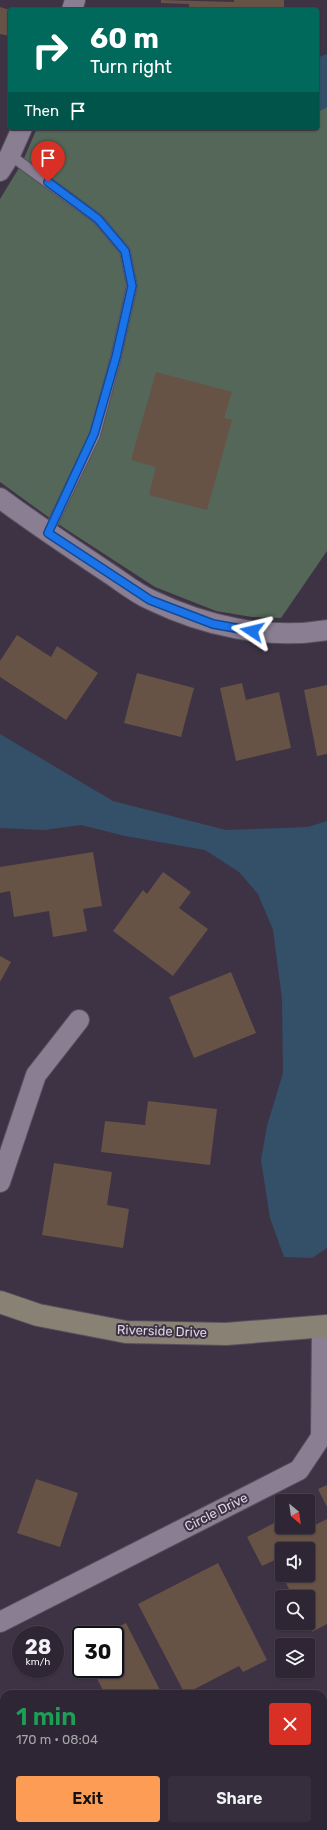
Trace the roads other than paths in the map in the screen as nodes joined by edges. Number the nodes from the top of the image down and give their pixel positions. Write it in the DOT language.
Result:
graph roads {
  1 [pos="21,130"];
  2 [pos="5,163"];
  3 [pos="0,498"];
  4 [pos="48,533"];
  5 [pos="327,630"];
  6 [pos="79,1020"];
  7 [pos="0,1182"];
  8 [pos="0,1302"];
  9 [pos="324,1327"];
  10 [pos="0,1622"];
  1 -- 2 [label="street"];
  2 -- 4 [label="lane"];
  3 -- 4 [label="street"];
  4 -- 5 [label="street"];
  6 -- 7 [label="street"];
  8 -- 9 [label="street, Riverside Drive"];
  9 -- 10 [label="street, Circle Drive"];
}
